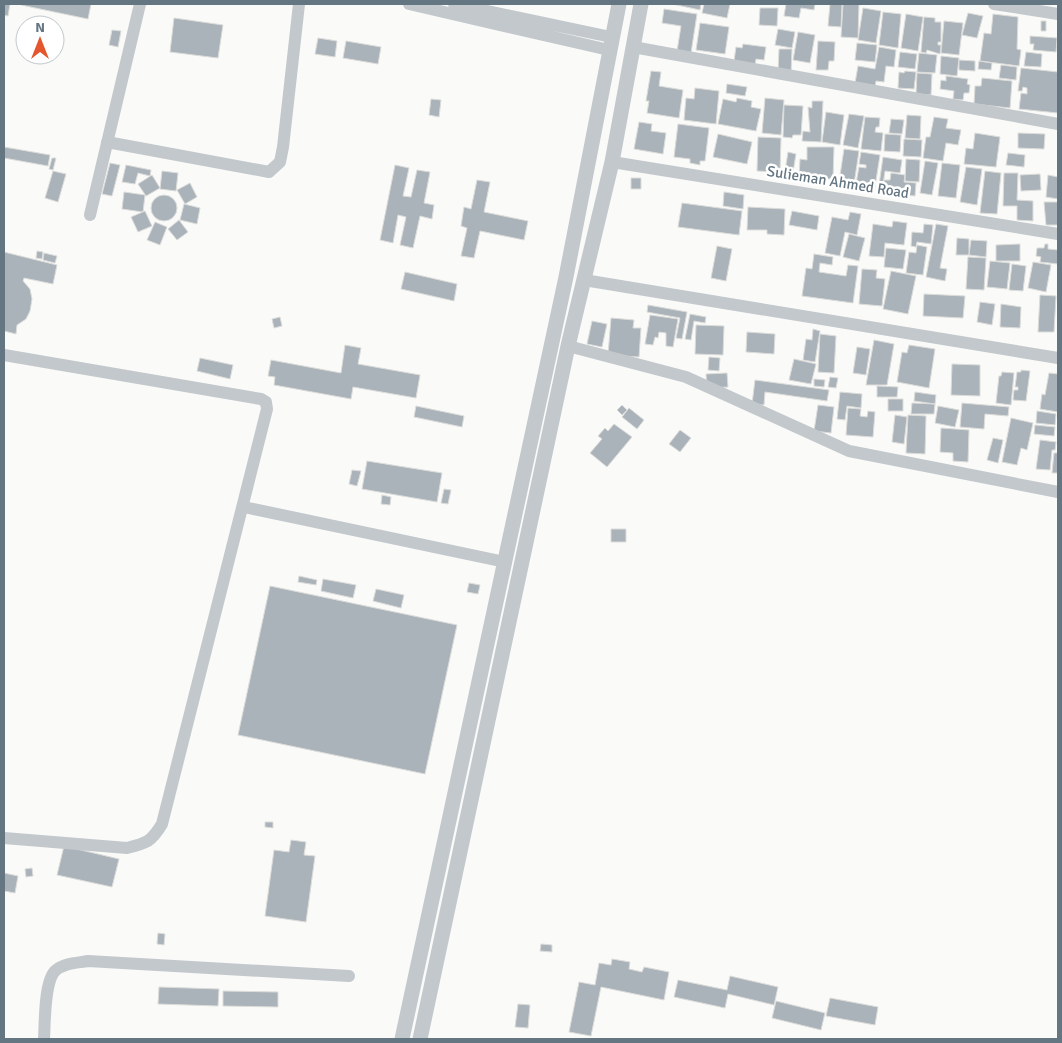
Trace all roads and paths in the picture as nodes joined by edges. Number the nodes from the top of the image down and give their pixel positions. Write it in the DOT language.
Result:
graph roads {
  1 [pos="140,4"];
  2 [pos="298,4"];
  3 [pos="409,4"];
  4 [pos="454,4"];
  5 [pos="619,4"];
  6 [pos="641,4"];
  7 [pos="994,4"];
  8 [pos="1058,14"];
  9 [pos="610,43"];
  10 [pos="633,47"];
  11 [pos="1058,124"];
  12 [pos="108,142"];
  13 [pos="612,162"];
  14 [pos="90,215"];
  15 [pos="576,221"];
  16 [pos="597,224"];
  17 [pos="1058,234"];
  18 [pos="584,280"];
  19 [pos="568,346"];
  20 [pos="4,355"];
  21 [pos="1058,358"];
  22 [pos="1058,492"];
  23 [pos="244,507"];
  24 [pos="505,562"];
  25 [pos="4,838"];
  26 [pos="349,976"];
  27 [pos="44,1039"];
  28 [pos="402,1039"];
  29 [pos="420,1039"];
  1 -- 12 [label="street"];
  2 -- 12 [label="street"];
  3 -- 9 [label="street"];
  4 -- 9 [label="street"];
  5 -- 9 [label="street"];
  6 -- 10 [label="street"];
  7 -- 8 [label="street"];
  9 -- 15 [label="street"];
  10 -- 11 [label="street"];
  10 -- 13 [label="street"];
  12 -- 14 [label="street"];
  13 -- 16 [label="street"];
  13 -- 17 [label="street, Sulieman Ahmed Road"];
  15 -- 16 [label="street"];
  15 -- 24 [label="street"];
  16 -- 18 [label="street"];
  18 -- 19 [label="street"];
  18 -- 21 [label="street"];
  19 -- 22 [label="street"];
  19 -- 29 [label="street"];
  20 -- 23 [label="street"];
  23 -- 24 [label="street"];
  23 -- 25 [label="street"];
  24 -- 28 [label="street"];
  26 -- 27 [label="street"];
}
